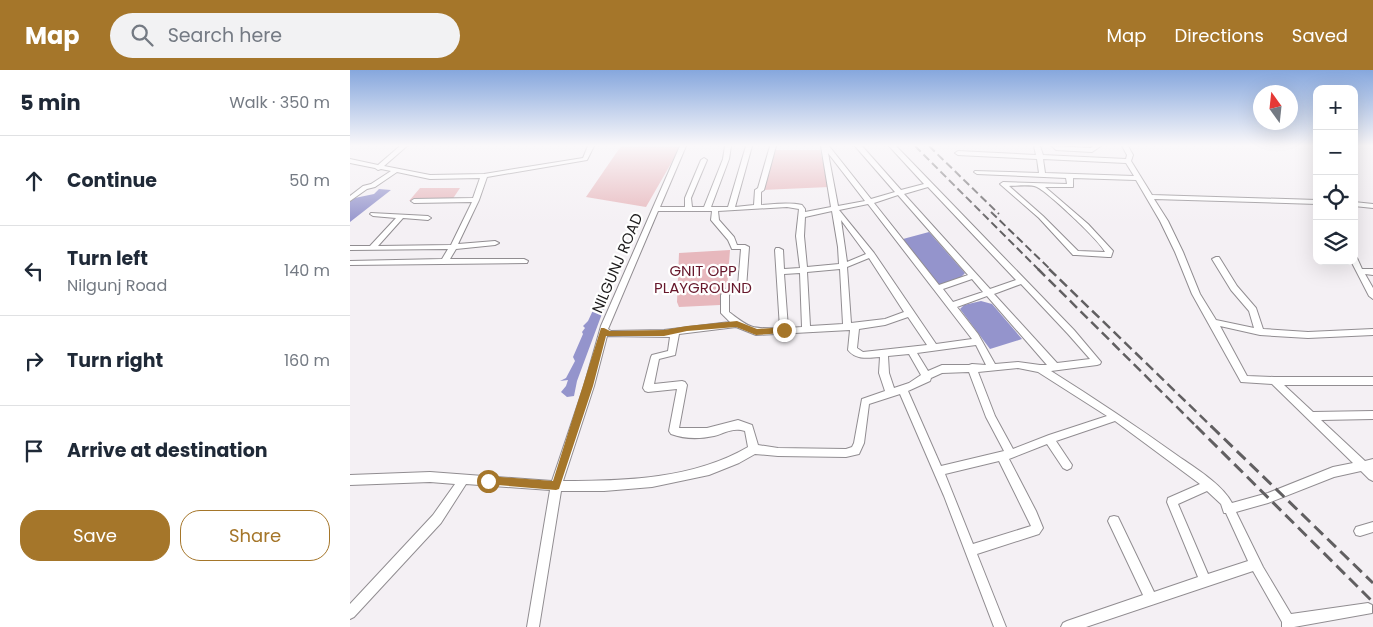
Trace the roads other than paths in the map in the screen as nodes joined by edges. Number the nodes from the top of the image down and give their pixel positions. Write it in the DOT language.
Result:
graph roads {
  1 [pos="394,172"];
  2 [pos="508,172"];
  3 [pos="672,172"];
  4 [pos="699,172"];
  5 [pos="722,172"];
  6 [pos="742,172"];
  7 [pos="766,172"];
  8 [pos="829,172"];
  9 [pos="845,172"];
  10 [pos="881,172"];
  11 [pos="918,172"];
  12 [pos="977,172"];
  13 [pos="1042,172"];
  14 [pos="1134,172"];
  15 [pos="999,173"];
  16 [pos="1042,175"];
  17 [pos="484,176"];
  18 [pos="1069,176"];
  19 [pos="1138,178"];
  20 [pos="930,184"];
  21 [pos="1004,185"];
  22 [pos="1039,186"];
  23 [pos="899,193"];
  24 [pos="1149,197"];
  25 [pos="350,199"];
  26 [pos="476,200"];
  27 [pos="414,201"];
  28 [pos="869,202"];
  29 [pos="1313,202"];
  30 [pos="1358,204"];
  31 [pos="1373,206"];
  32 [pos="757,207"];
  33 [pos="711,208"];
  34 [pos="656,209"];
  35 [pos="689,209"];
  36 [pos="731,209"];
  37 [pos="836,210"];
  38 [pos="373,214"];
  39 [pos="802,214"];
  40 [pos="401,216"];
  41 [pos="428,218"];
  42 [pos="495,243"];
  43 [pos="453,247"];
  44 [pos="350,248"];
  45 [pos="372,248"];
  46 [pos="779,250"];
  47 [pos="871,255"];
  48 [pos="1216,259"];
  49 [pos="524,261"];
  50 [pos="444,262"];
  51 [pos="350,263"];
  52 [pos="1357,265"];
  53 [pos="844,266"];
  54 [pos="804,269"];
  55 [pos="1360,271"];
  56 [pos="780,272"];
  57 [pos="1373,272"];
  58 [pos="973,276"];
  59 [pos="1022,280"];
  60 [pos="937,288"];
  61 [pos="988,293"];
  62 [pos="1373,296"];
  63 [pos="951,306"];
  64 [pos="909,313"];
  65 [pos="1213,322"];
  66 [pos="743,327"];
  67 [pos="851,327"];
  68 [pos="604,330"];
  69 [pos="784,330"];
  70 [pos="806,330"];
  71 [pos="1260,332"];
  72 [pos="1373,332"];
  73 [pos="664,333"];
  74 [pos="978,341"];
  75 [pos="934,348"];
  76 [pos="911,350"];
  77 [pos="884,353"];
  78 [pos="972,367"];
  79 [pos="1055,367"];
  80 [pos="992,368"];
  81 [pos="1040,369"];
  82 [pos="927,378"];
  83 [pos="1274,381"];
  84 [pos="1373,381"];
  85 [pos="903,390"];
  86 [pos="891,394"];
  87 [pos="1373,415"];
  88 [pos="1309,416"];
  89 [pos="1116,417"];
  90 [pos="1049,439"];
  91 [pos="754,449"];
  92 [pos="1007,455"];
  93 [pos="1067,465"];
  94 [pos="1368,465"];
  95 [pos="938,470"];
  96 [pos="1373,476"];
  97 [pos="464,479"];
  98 [pos="350,480"];
  99 [pos="1208,485"];
  100 [pos="556,486"];
  101 [pos="1228,508"];
  102 [pos="1114,521"];
  103 [pos="1373,527"];
  104 [pos="1360,531"];
  105 [pos="970,551"];
  106 [pos="1255,564"];
  107 [pos="1205,580"];
  108 [pos="1151,599"];
  109 [pos="1368,609"];
  110 [pos="350,613"];
  111 [pos="1288,624"];
  112 [pos="533,627"];
  113 [pos="1000,627"];
  114 [pos="1067,627"];
  1 -- 17 [label="street"];
  1 -- 25 [label="street"];
  2 -- 17 [label="street"];
  3 -- 34 [label="street, NILGUNJ ROAD"];
  4 -- 35 [label="street"];
  5 -- 33 [label="street"];
  6 -- 36 [label="street"];
  7 -- 32 [label="street"];
  8 -- 37 [label="street"];
  9 -- 28 [label="street"];
  10 -- 23 [label="street"];
  11 -- 20 [label="street"];
  12 -- 15 [label="street"];
  13 -- 16 [label="street"];
  14 -- 19 [label="street"];
  15 -- 16 [label="street"];
  15 -- 21 [label="street"];
  16 -- 18 [label="street"];
  17 -- 26 [label="street"];
  18 -- 19 [label="street"];
  18 -- 22 [label="street"];
  19 -- 24 [label="street"];
  20 -- 23 [label="street"];
  20 -- 59 [label="street"];
  21 -- 22 [label="street"];
  21 -- 22 [label="street"];
  23 -- 28 [label="street"];
  23 -- 58 [label="street"];
  24 -- 29 [label="street"];
  24 -- 65 [label="street"];
  26 -- 27 [label="street"];
  26 -- 43 [label="street"];
  28 -- 37 [label="street"];
  28 -- 60 [label="street"];
  30 -- 31 [label="street"];
  32 -- 36 [label="street"];
  32 -- 39 [label="street"];
  33 -- 35 [label="street"];
  33 -- 36 [label="street"];
  33 -- 66 [label="street"];
  34 -- 35 [label="street"];
  34 -- 68 [label="street, NILGUNJ ROAD"];
  37 -- 39 [label="street"];
  37 -- 47 [label="street"];
  37 -- 53 [label="street"];
  38 -- 40 [label="street"];
  39 -- 54 [label="street"];
  40 -- 41 [label="street"];
  40 -- 45 [label="street"];
  42 -- 43 [label="street"];
  43 -- 45 [label="street"];
  43 -- 50 [label="street"];
  44 -- 45 [label="street"];
  46 -- 56 [label="street"];
  47 -- 53 [label="street"];
  47 -- 64 [label="street"];
  48 -- 71 [label="street"];
  49 -- 50 [label="street"];
  50 -- 51 [label="street"];
  52 -- 55 [label="street"];
  53 -- 54 [label="street"];
  53 -- 67 [label="street"];
  54 -- 56 [label="street"];
  54 -- 70 [label="street"];
  55 -- 57 [label="street"];
  55 -- 62 [label="street"];
  56 -- 69 [label="street"];
  58 -- 60 [label="street"];
  58 -- 61 [label="street"];
  59 -- 61 [label="street"];
  59 -- 79 [label="street"];
  60 -- 63 [label="street"];
  61 -- 63 [label="street"];
  61 -- 79 [label="street"];
  63 -- 74 [label="street"];
  64 -- 67 [label="street"];
  64 -- 75 [label="street"];
  65 -- 71 [label="street"];
  65 -- 83 [label="street"];
  66 -- 69 [label="street"];
  66 -- 73 [label="street"];
  67 -- 70 [label="street"];
  67 -- 77 [label="street"];
  68 -- 73 [label="street"];
  68 -- 100 [label="street, NILGUNJ ROAD"];
  69 -- 70 [label="street"];
  71 -- 72 [label="street"];
  73 -- 91 [label="street"];
  74 -- 75 [label="street"];
  74 -- 80 [label="street"];
  75 -- 76 [label="street"];
  76 -- 77 [label="street"];
  76 -- 82 [label="street"];
  77 -- 86 [label="street"];
  78 -- 80 [label="street"];
  78 -- 82 [label="street"];
  78 -- 92 [label="street"];
  79 -- 81 [label="street"];
  80 -- 81 [label="street"];
  81 -- 89 [label="street"];
  82 -- 85 [label="street"];
  83 -- 84 [label="street"];
  83 -- 88 [label="street"];
  85 -- 86 [label="street"];
  85 -- 95 [label="street"];
  86 -- 91 [label="street"];
  87 -- 88 [label="street"];
  88 -- 94 [label="street"];
  89 -- 90 [label="street"];
  89 -- 99 [label="street"];
  90 -- 92 [label="street"];
  90 -- 93 [label="street"];
  91 -- 100 [label="street"];
  92 -- 95 [label="street"];
  92 -- 105 [label="street"];
  94 -- 96 [label="street"];
  94 -- 101 [label="street"];
  95 -- 105 [label="street"];
  97 -- 98 [label="street"];
  97 -- 100 [label="street"];
  97 -- 110 [label="street"];
  99 -- 101 [label="street"];
  99 -- 107 [label="street"];
  100 -- 112 [label="street, NILGUNJ ROAD"];
  101 -- 106 [label="street"];
  102 -- 108 [label="street"];
  103 -- 104 [label="street"];
  105 -- 113 [label="street"];
  106 -- 107 [label="street"];
  106 -- 111 [label="street"];
  107 -- 108 [label="street"];
  108 -- 114 [label="street"];
  109 -- 111 [label="street"];
}
